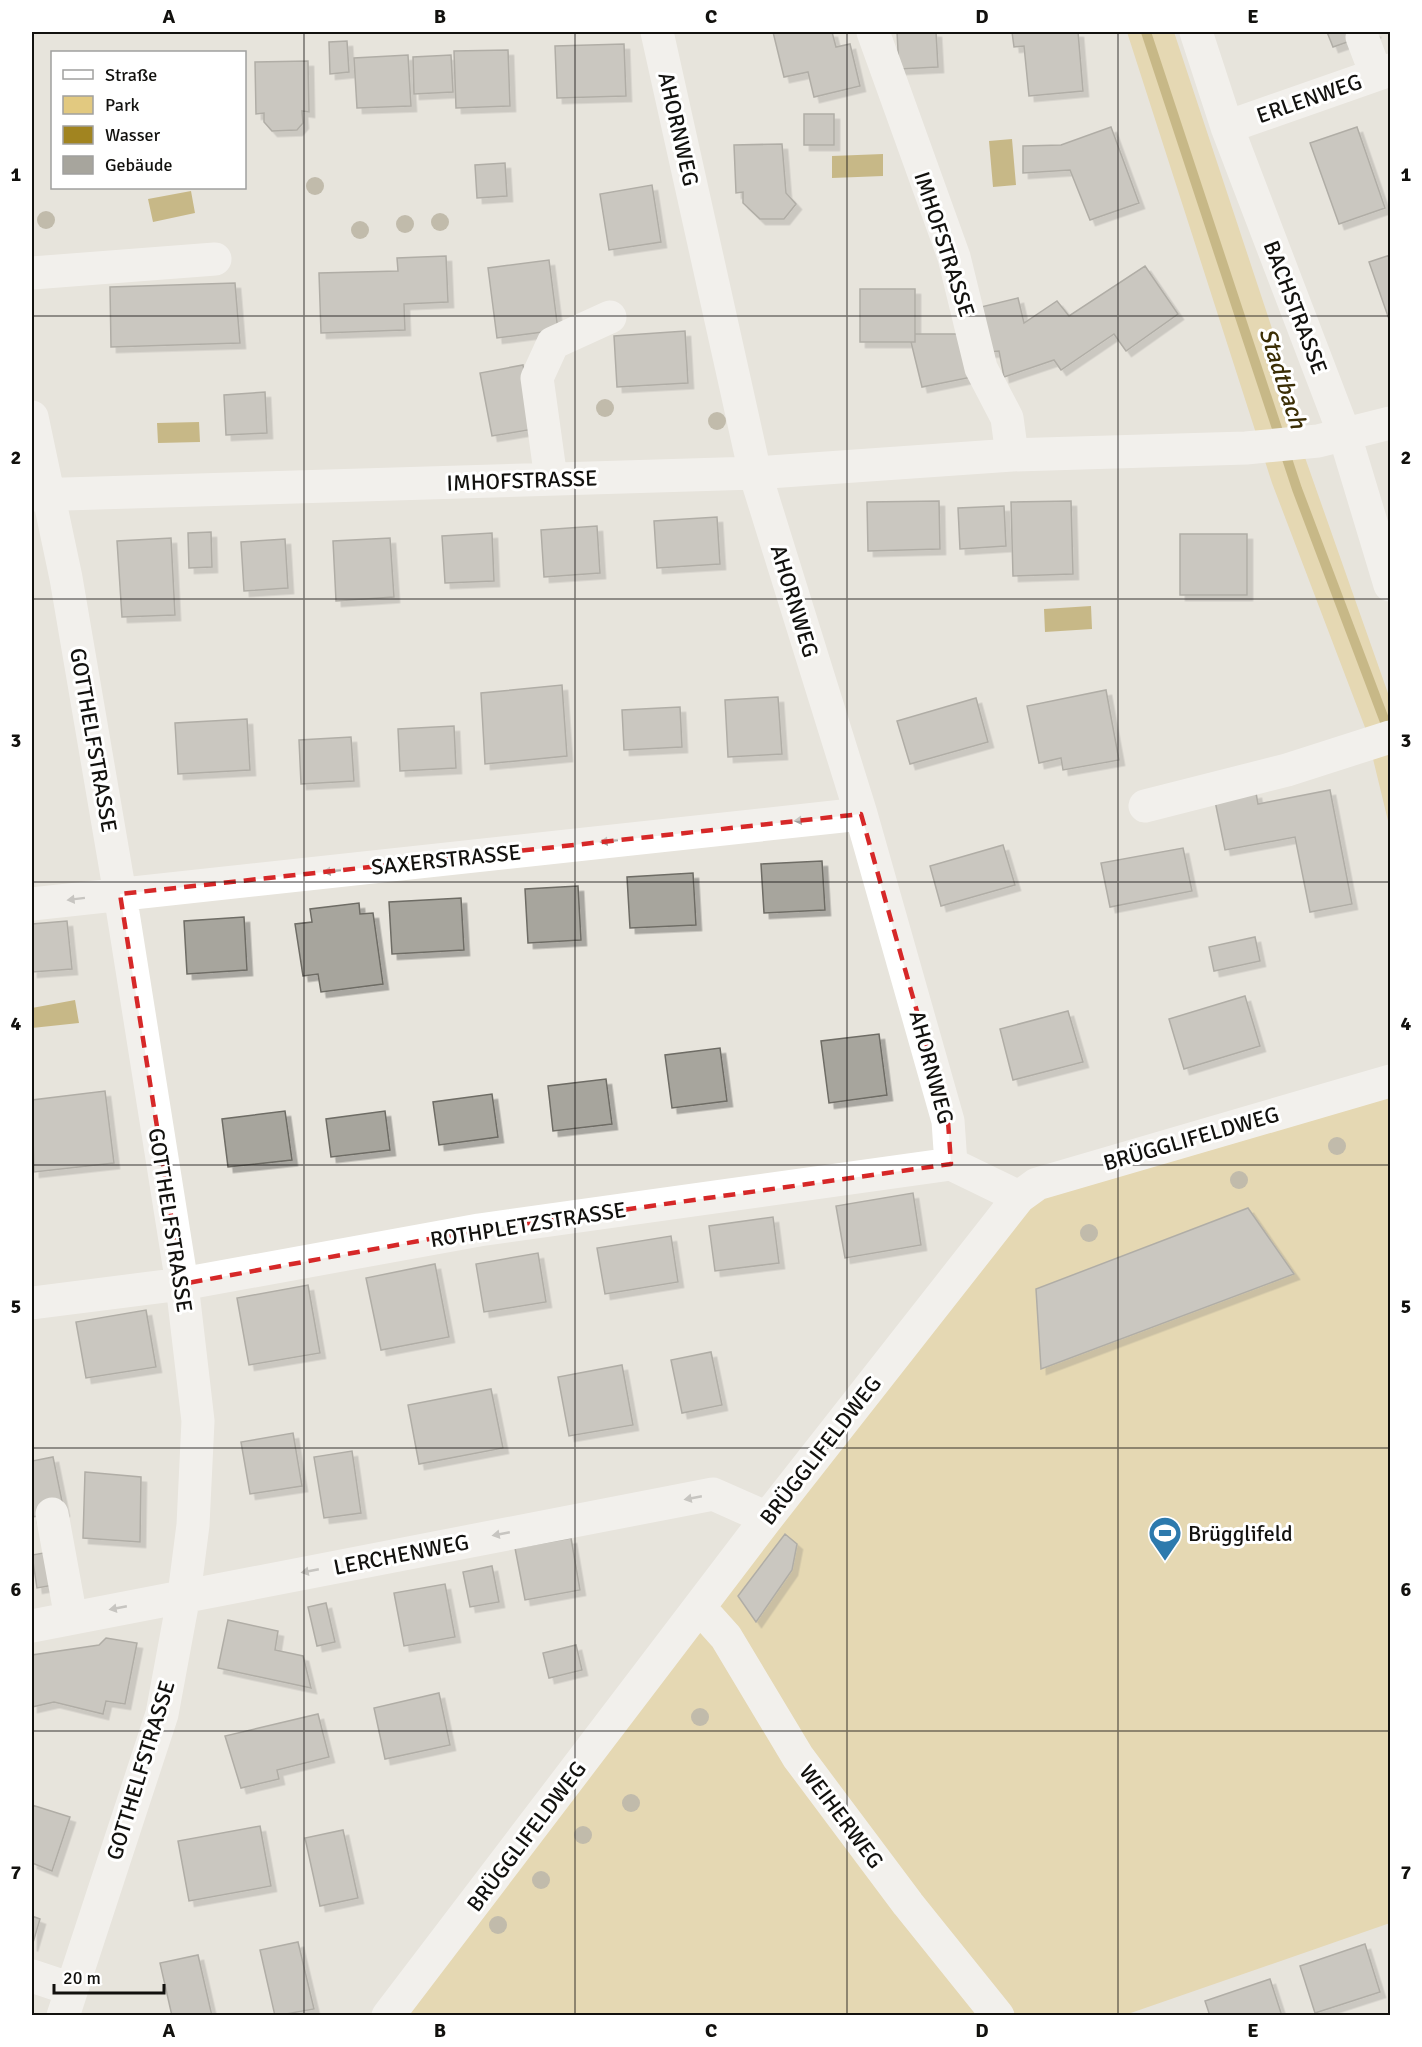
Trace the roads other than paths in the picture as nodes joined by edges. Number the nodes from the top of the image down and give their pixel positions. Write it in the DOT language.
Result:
graph roads {
  1 [pos="657,32"];
  2 [pos="873,32"];
  3 [pos="1196,32"];
  4 [pos="1362,37"];
  5 [pos="1383,72"];
  6 [pos="1227,127"];
  7 [pos="214,259"];
  8 [pos="32,273"];
  9 [pos="610,317"];
  10 [pos="32,417"];
  11 [pos="1390,423"];
  12 [pos="1345,436"];
  13 [pos="1012,456"];
  14 [pos="755,473"];
  15 [pos="551,479"];
  16 [pos="40,495"];
  17 [pos="1390,585"];
  18 [pos="1377,742"];
  19 [pos="1145,806"];
  20 [pos="861,814"];
  21 [pos="120,894"];
  22 [pos="32,904"];
  23 [pos="1390,1081"];
  24 [pos="951,1164"];
  25 [pos="1019,1197"];
  26 [pos="182,1284"];
  27 [pos="32,1303"];
  28 [pos="52,1514"];
  29 [pos="767,1518"];
  30 [pos="184,1595"];
  31 [pos="700,1608"];
  32 [pos="33,1617"];
  33 [pos="71,1618"];
  34 [pos="32,1976"];
  35 [pos="67,2002"];
  36 [pos="388,2016"];
  37 [pos="998,2016"];
  1 -- 14 [label="street, AHORNWEG"];
  2 -- 13 [label="street, IMHOFSTRASSE"];
  3 -- 6 [label="street, BACHSTRASSE"];
  4 -- 5 [label="street"];
  5 -- 6 [label="street, ERLENWEG"];
  6 -- 12 [label="street, BACHSTRASSE"];
  7 -- 8 [label="street"];
  9 -- 15 [label="street"];
  10 -- 16 [label="street, GOTTHELFSTRASSE"];
  11 -- 12 [label="street, IMHOFSTRASSE"];
  12 -- 13 [label="street, IMHOFSTRASSE"];
  12 -- 17 [label="street, BACHSTRASSE"];
  13 -- 14 [label="street, IMHOFSTRASSE"];
  14 -- 15 [label="street, IMHOFSTRASSE"];
  14 -- 20 [label="street, AHORNWEG"];
  15 -- 16 [label="street, IMHOFSTRASSE"];
  16 -- 21 [label="street, GOTTHELFSTRASSE"];
  18 -- 19 [label="street"];
  20 -- 21 [label="street, SAXERSTRASSE, one-way"];
  20 -- 24 [label="street, AHORNWEG"];
  21 -- 22 [label="street, SAXERSTRASSE, one-way"];
  21 -- 26 [label="street, GOTTHELFSTRASSE"];
  23 -- 25 [label="street, BRÜGGLIFELDWEG"];
  24 -- 25 [label="street"];
  24 -- 26 [label="street, ROTHPLETZSTRASSE"];
  25 -- 29 [label="street, BRÜGGLIFELDWEG"];
  26 -- 27 [label="street, ROTHPLETZSTRASSE"];
  26 -- 30 [label="street, GOTTHELFSTRASSE"];
  28 -- 33 [label="street"];
  29 -- 30 [label="street, LERCHENWEG, one-way"];
  29 -- 31 [label="street, BRÜGGLIFELDWEG"];
  30 -- 33 [label="street, LERCHENWEG, one-way"];
  30 -- 35 [label="street, GOTTHELFSTRASSE"];
  31 -- 36 [label="street, BRÜGGLIFELDWEG"];
  31 -- 37 [label="street, WEIHERWEG"];
  32 -- 33 [label="street, LERCHENWEG"];
  34 -- 35 [label="street"];
}
